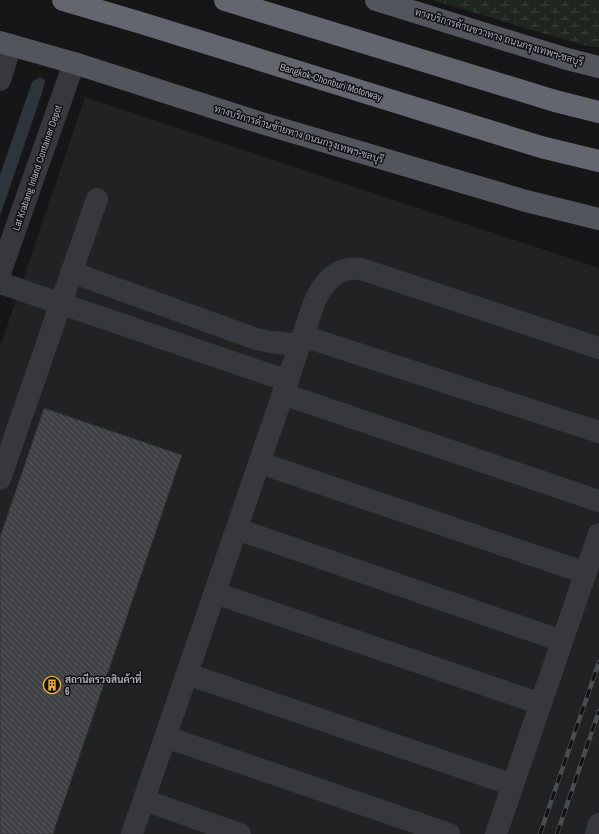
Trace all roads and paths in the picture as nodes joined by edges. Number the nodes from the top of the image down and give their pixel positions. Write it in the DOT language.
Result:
graph roads {
  1 [pos="63,0"];
  2 [pos="225,0"];
  3 [pos="376,0"];
  4 [pos="6,44"];
  5 [pos="74,63"];
  6 [pos="599,66"];
  7 [pos="0,80"];
  8 [pos="599,112"];
  9 [pos="599,161"];
  10 [pos="97,199"];
  11 [pos="599,219"];
  12 [pos="71,272"];
  13 [pos="0,273"];
  14 [pos="0,283"];
  15 [pos="61,303"];
  16 [pos="302,340"];
  17 [pos="599,348"];
  18 [pos="286,387"];
  19 [pos="599,432"];
  20 [pos="260,463"];
  21 [pos="0,479"];
  22 [pos="599,501"];
  23 [pos="237,529"];
  24 [pos="599,534"];
  25 [pos="586,574"];
  26 [pos="215,593"];
  27 [pos="562,641"];
  28 [pos="187,674"];
  29 [pos="541,704"];
  30 [pos="166,737"];
  31 [pos="513,785"];
  32 [pos="144,800"];
  33 [pos="599,824"];
  34 [pos="132,834"];
  35 [pos="240,834"];
  36 [pos="449,834"];
  37 [pos="496,834"];
  38 [pos="596,834"];
  1 -- 9 [label="highway, Bangkok-Chonburi Motorway"];
  2 -- 8 [label="highway"];
  3 -- 6 [label="main road, ทางบริการด้านขวาทาง ถนนกรุงเทพฯ-ชลบุรี"];
  4 -- 5 [label="main road, ทางบริการด้านซ้ายทาง ถนนกรุงเทพฯ-ชลบุรี"];
  4 -- 7 [label="street"];
  5 -- 11 [label="main road, ทางบริการด้านซ้ายทาง ถนนกรุงเทพฯ-ชลบุรี"];
  5 -- 13 [label="street, Lat Krabang Inland Container Depot"];
  10 -- 12 [label="street"];
  12 -- 15 [label="street"];
  12 -- 16 [label="street"];
  14 -- 15 [label="street"];
  15 -- 18 [label="street"];
  15 -- 21 [label="street"];
  16 -- 17 [label="street"];
  16 -- 18 [label="street"];
  16 -- 19 [label="street"];
  18 -- 20 [label="street"];
  18 -- 22 [label="street"];
  20 -- 23 [label="street"];
  20 -- 25 [label="street"];
  23 -- 26 [label="street"];
  23 -- 27 [label="street"];
  24 -- 25 [label="street"];
  25 -- 27 [label="street"];
  26 -- 28 [label="street"];
  26 -- 29 [label="street"];
  27 -- 29 [label="street"];
  28 -- 30 [label="street"];
  28 -- 31 [label="street"];
  29 -- 31 [label="street"];
  30 -- 32 [label="street"];
  30 -- 36 [label="street"];
  31 -- 37 [label="street"];
  32 -- 34 [label="street"];
  32 -- 35 [label="street"];
  33 -- 38 [label="street"];
}
